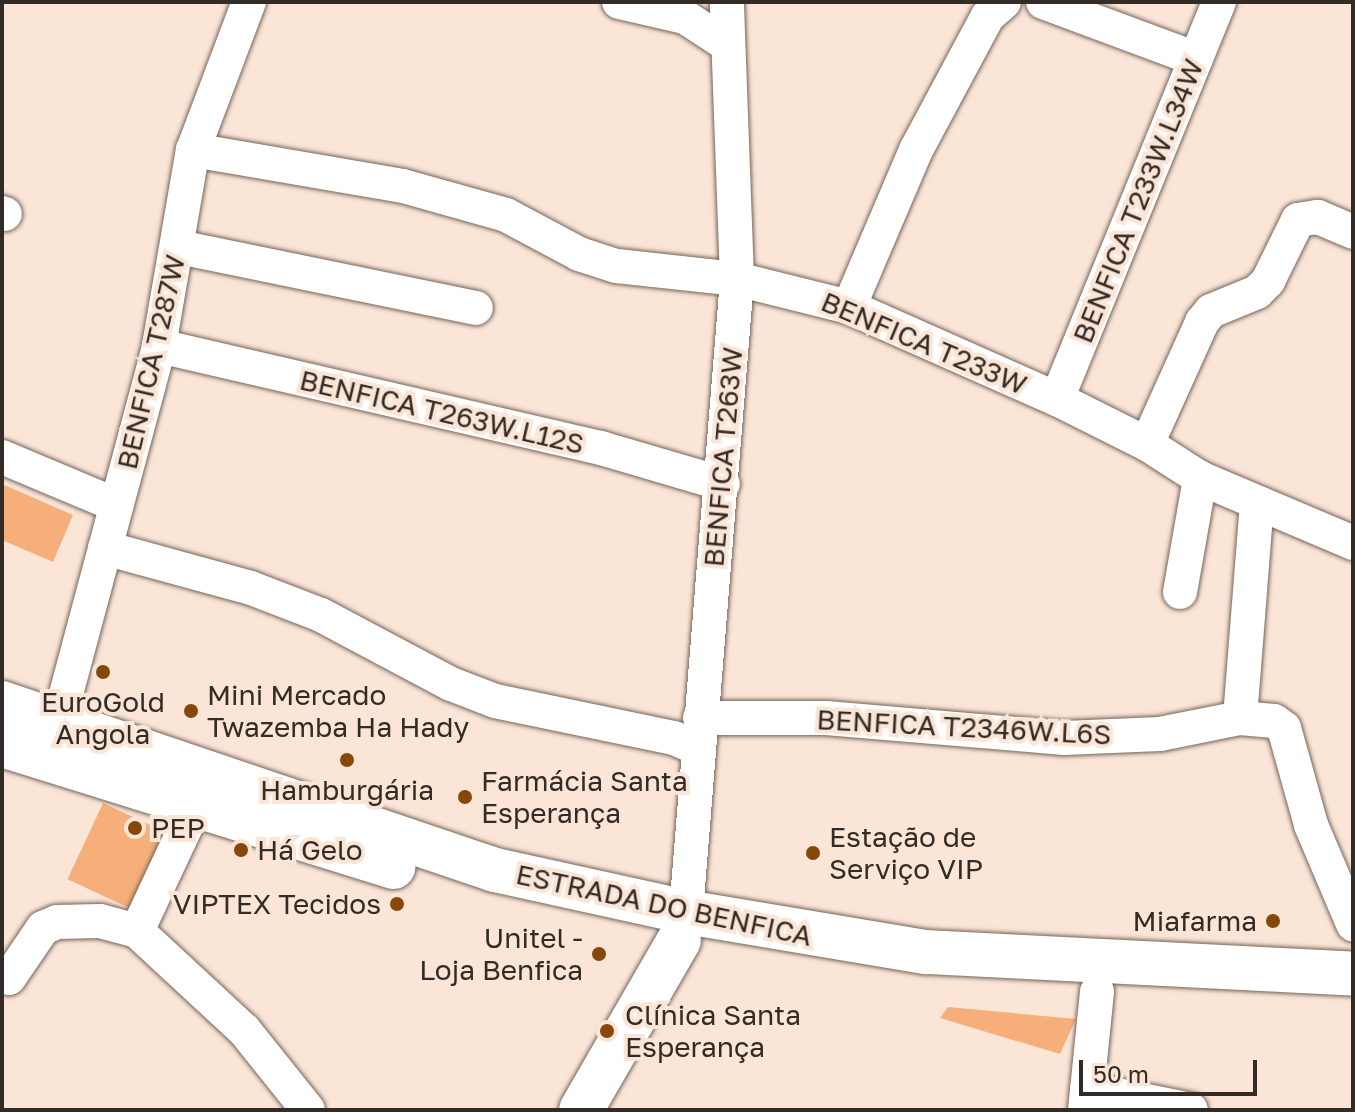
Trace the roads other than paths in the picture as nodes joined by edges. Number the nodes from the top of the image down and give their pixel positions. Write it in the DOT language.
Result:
graph roads {
  1 [pos="249,2"];
  2 [pos="619,2"];
  3 [pos="727,2"];
  4 [pos="1004,2"];
  5 [pos="1043,2"];
  6 [pos="1219,2"];
  7 [pos="725,43"];
  8 [pos="1196,59"];
  9 [pos="193,150"];
  10 [pos="1353,232"];
  11 [pos="179,247"];
  12 [pos="737,279"];
  13 [pos="849,307"];
  14 [pos="476,308"];
  15 [pos="159,346"];
  16 [pos="1057,399"];
  17 [pos="1147,444"];
  18 [pos="2,457"];
  19 [pos="1200,478"];
  20 [pos="723,484"];
  21 [pos="1257,503"];
  22 [pos="116,505"];
  23 [pos="1353,543"];
  24 [pos="105,548"];
  25 [pos="1180,592"];
  26 [pos="2,703"];
  27 [pos="1240,718"];
  28 [pos="58,724"];
  29 [pos="698,733"];
  30 [pos="2,745"];
  31 [pos="195,807"];
  32 [pos="1353,924"];
  33 [pos="682,926"];
  34 [pos="137,931"];
  35 [pos="1353,974"];
  36 [pos="9,978"];
  37 [pos="1097,992"];
  38 [pos="1353,1003"];
  39 [pos="1086,1100"];
  40 [pos="308,1110"];
  41 [pos="581,1110"];
  42 [pos="1191,1110"];
  1 -- 9 [label="street, BENFICA T287W"];
  2 -- 7 [label="street"];
  3 -- 7 [label="street, BENFICA T263W"];
  4 -- 13 [label="street"];
  5 -- 8 [label="street"];
  6 -- 8 [label="street, BENFICA T233W.L34W"];
  7 -- 12 [label="street, BENFICA T263W"];
  8 -- 16 [label="street, BENFICA T233W.L34W"];
  9 -- 11 [label="street, BENFICA T287W"];
  9 -- 12 [label="street, BENFICA T233W"];
  10 -- 17 [label="street"];
  11 -- 14 [label="street"];
  11 -- 15 [label="street, BENFICA T287W"];
  12 -- 13 [label="street, BENFICA T233W"];
  12 -- 20 [label="street, BENFICA T263W"];
  13 -- 16 [label="street, BENFICA T233W"];
  15 -- 20 [label="street, BENFICA T263W.L12S"];
  15 -- 22 [label="street, BENFICA T287W"];
  16 -- 17 [label="street, BENFICA T233W"];
  17 -- 19 [label="street, BENFICA T233W"];
  18 -- 22 [label="street"];
  19 -- 21 [label="street, BENFICA T233W"];
  19 -- 25 [label="street"];
  20 -- 29 [label="street, BENFICA T263W"];
  21 -- 23 [label="street, BENFICA T233W"];
  21 -- 27 [label="street"];
  22 -- 24 [label="street, BENFICA T287W"];
  24 -- 28 [label="street, BENFICA T287W"];
  24 -- 29 [label="street, BENFICA T2346W.L6S"];
  26 -- 28 [label="main road, ESTRADA DO BENFICA"];
  27 -- 29 [label="street, BENFICA T2346W.L6S"];
  27 -- 32 [label="street, BENFICA T2346W.L6S"];
  28 -- 33 [label="main road, ESTRADA DO BENFICA"];
  29 -- 33 [label="street, BENFICA T263W"];
  30 -- 31 [label="main road, ESTRADA DO BENFICA"];
  31 -- 33 [label="main road, ESTRADA DO BENFICA"];
  31 -- 34 [label="street"];
  33 -- 35 [label="main road, ESTRADA DO BENFICA"];
  33 -- 37 [label="main road, ESTRADA DO BENFICA"];
  33 -- 41 [label="main road"];
  34 -- 36 [label="street"];
  34 -- 40 [label="street"];
  37 -- 38 [label="main road, ESTRADA DO BENFICA"];
  37 -- 39 [label="street"];
  39 -- 42 [label="street"];
}
